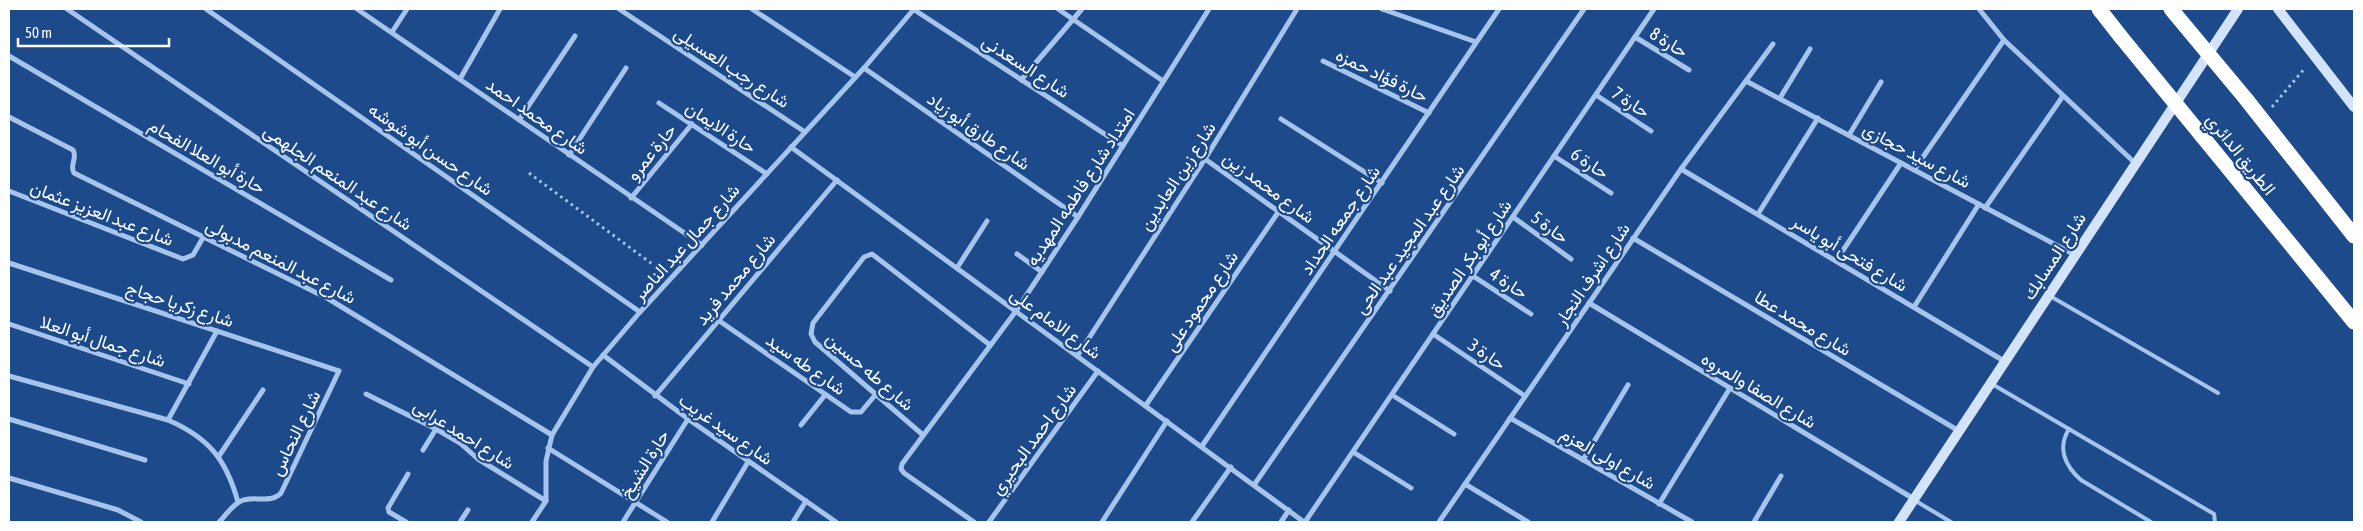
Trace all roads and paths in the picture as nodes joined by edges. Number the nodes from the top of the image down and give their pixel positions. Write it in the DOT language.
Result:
graph roads {
  1 [pos="67,9"];
  2 [pos="206,9"];
  3 [pos="357,9"];
  4 [pos="407,9"];
  5 [pos="500,9"];
  6 [pos="619,9"];
  7 [pos="752,9"];
  8 [pos="913,9"];
  9 [pos="1058,9"];
  10 [pos="1082,9"];
  11 [pos="1208,9"];
  12 [pos="1297,9"];
  13 [pos="1382,9"];
  14 [pos="1499,9"];
  15 [pos="1584,9"];
  16 [pos="1654,9"];
  17 [pos="1979,9"];
  18 [pos="2099,9"];
  19 [pos="2171,9"];
  20 [pos="2238,9"];
  21 [pos="2278,9"];
  22 [pos="1074,19"];
  23 [pos="392,32"];
  24 [pos="575,36"];
  25 [pos="1635,37"];
  26 [pos="2004,40"];
  27 [pos="1476,42"];
  28 [pos="1774,44"];
  29 [pos="1810,48"];
  30 [pos="9,56"];
  31 [pos="1323,61"];
  32 [pos="2308,65"];
  33 [pos="626,68"];
  34 [pos="864,68"];
  35 [pos="1689,70"];
  36 [pos="855,77"];
  37 [pos="460,79"];
  38 [pos="1021,80"];
  39 [pos="1163,81"];
  40 [pos="1746,81"];
  41 [pos="1881,82"];
  42 [pos="1596,95"];
  43 [pos="2063,96"];
  44 [pos="1780,98"];
  45 [pos="659,103"];
  46 [pos="2354,107"];
  47 [pos="1429,113"];
  48 [pos="9,117"];
  49 [pos="1818,118"];
  50 [pos="1281,119"];
  51 [pos="2262,119"];
  52 [pos="518,120"];
  53 [pos="692,124"];
  54 [pos="1651,131"];
  55 [pos="805,132"];
  56 [pos="1849,135"];
  57 [pos="1123,146"];
  58 [pos="791,147"];
  59 [pos="569,155"];
  60 [pos="1554,156"];
  61 [pos="1206,159"];
  62 [pos="2135,162"];
  63 [pos="1901,163"];
  64 [pos="1681,169"];
  65 [pos="1914,170"];
  66 [pos="529,173"];
  67 [pos="767,174"];
  68 [pos="837,180"];
  69 [pos="1382,183"];
  70 [pos="9,192"];
  71 [pos="1612,193"];
  72 [pos="631,198"];
  73 [pos="1979,204"];
  74 [pos="1985,208"];
  75 [pos="1279,211"];
  76 [pos="1758,214"];
  77 [pos="1078,217"];
  78 [pos="1513,217"];
  79 [pos="987,221"];
  80 [pos="204,236"];
  81 [pos="2354,236"];
  82 [pos="1634,238"];
  83 [pos="702,245"];
  84 [pos="1335,251"];
  85 [pos="1018,254"];
  86 [pos="2074,255"];
  87 [pos="1571,259"];
  88 [pos="1836,260"];
  89 [pos="9,263"];
  90 [pos="957,268"];
  91 [pos="1042,272"];
  92 [pos="1473,276"];
  93 [pos="671,278"];
  94 [pos="391,280"];
  95 [pos="1390,291"];
  96 [pos="2048,295"];
  97 [pos="1589,303"];
  98 [pos="1914,307"];
  99 [pos="1016,311"];
  100 [pos="640,312"];
  101 [pos="1531,314"];
  102 [pos="718,320"];
  103 [pos="2354,322"];
  104 [pos="9,324"];
  105 [pos="218,330"];
  106 [pos="1433,334"];
  107 [pos="990,345"];
  108 [pos="603,355"];
  109 [pos="1078,355"];
  110 [pos="2004,361"];
  111 [pos="593,368"];
  112 [pos="1098,371"];
  113 [pos="340,373"];
  114 [pos="9,376"];
  115 [pos="1990,383"];
  116 [pos="189,384"];
  117 [pos="1628,385"];
  118 [pos="1730,388"];
  119 [pos="263,390"];
  120 [pos="2218,393"];
  121 [pos="366,394"];
  122 [pos="876,394"];
  123 [pos="825,395"];
  124 [pos="1392,395"];
  125 [pos="655,396"];
  126 [pos="1525,396"];
  127 [pos="1146,406"];
  128 [pos="1510,418"];
  129 [pos="9,419"];
  130 [pos="688,419"];
  131 [pos="168,420"];
  132 [pos="1167,421"];
  133 [pos="801,425"];
  134 [pos="436,429"];
  135 [pos="2069,429"];
  136 [pos="1959,431"];
  137 [pos="1454,434"];
  138 [pos="552,435"];
  139 [pos="923,435"];
  140 [pos="1202,446"];
  141 [pos="548,448"];
  142 [pos="424,450"];
  143 [pos="1353,452"];
  144 [pos="219,456"];
  145 [pos="145,460"];
  146 [pos="1583,460"];
  147 [pos="748,462"];
  148 [pos="1231,467"];
  149 [pos="408,474"];
  150 [pos="1781,476"];
  151 [pos="9,478"];
  152 [pos="1465,484"];
  153 [pos="1254,485"];
  154 [pos="1411,488"];
  155 [pos="1914,500"];
  156 [pos="546,501"];
  157 [pos="806,501"];
  158 [pos="238,502"];
  159 [pos="636,503"];
  160 [pos="1659,504"];
  161 [pos="468,510"];
  162 [pos="1289,510"];
  163 [pos="397,517"];
  164 [pos="141,522"];
  165 [pos="219,522"];
  166 [pos="394,522"];
  167 [pos="406,522"];
  168 [pos="460,522"];
  169 [pos="532,522"];
  170 [pos="623,522"];
  171 [pos="667,522"];
  172 [pos="712,522"];
  173 [pos="793,522"];
  174 [pos="836,522"];
  175 [pos="974,522"];
  176 [pos="989,522"];
  177 [pos="1102,522"];
  178 [pos="1192,522"];
  179 [pos="1281,522"];
  180 [pos="1305,522"];
  181 [pos="1439,522"];
  182 [pos="1528,522"];
  183 [pos="1692,522"];
  184 [pos="1754,522"];
  185 [pos="1899,522"];
  186 [pos="1952,522"];
  187 [pos="2151,522"];
  188 [pos="2215,522"];
  1 -- 111 [label="street, شارع عبد المنعم الجلهمى"];
  2 -- 100 [label="street, شارع حسن أبو شوشه"];
  3 -- 23 [label="street, شارع محمد احمد"];
  4 -- 23 [label="street"];
  5 -- 37 [label="street"];
  6 -- 55 [label="street, شارع رجب العسيلى"];
  7 -- 36 [label="street"];
  8 -- 34 [label="street, شارع جمال عبد الناصر"];
  8 -- 38 [label="street, شارع السعدنى"];
  9 -- 22 [label="street"];
  10 -- 22 [label="street"];
  11 -- 39 [label="street, امتداد شارع فاطمه المهديه"];
  12 -- 61 [label="street, شارع زين العابدين"];
  13 -- 27 [label="street"];
  14 -- 27 [label="street, شارع جمعه الحداد"];
  15 -- 95 [label="street, شارع عبد المجيد عبد الحى"];
  16 -- 25 [label="street, شارع أبو بكر الصديق"];
  17 -- 26 [label="street"];
  18 -- 103 [label="highway, الطريق الدائري, bridge"];
  19 -- 51 [label="highway, bridge"];
  20 -- 62 [label="street, شارع المسابك"];
  21 -- 46 [label="street"];
  22 -- 38 [label="street"];
  22 -- 39 [label="street"];
  23 -- 37 [label="street, شارع محمد احمد"];
  24 -- 52 [label="street"];
  25 -- 35 [label="street, حارة 8"];
  25 -- 42 [label="street, شارع أبو بكر الصديق"];
  26 -- 43 [label="street"];
  26 -- 65 [label="street"];
  27 -- 47 [label="street, شارع جمعه الحداد"];
  28 -- 40 [label="street, شارع اشرف النجار"];
  29 -- 44 [label="street"];
  30 -- 94 [label="street, حارة أبو العلا الفحام"];
  31 -- 47 [label="street, حارة فؤاد حمزه"];
  32 -- 51 [label="path"];
  33 -- 59 [label="street"];
  34 -- 36 [label="street, شارع جمال عبد الناصر"];
  34 -- 77 [label="street, شارع طارق أبو زياد"];
  36 -- 55 [label="street, شارع جمال عبد الناصر"];
  37 -- 52 [label="street, شارع محمد احمد"];
  38 -- 57 [label="street, شارع السعدنى"];
  39 -- 57 [label="street, امتداد شارع فاطمه المهديه"];
  40 -- 44 [label="street, شارع سيد حجازى"];
  40 -- 64 [label="street, شارع اشرف النجار"];
  41 -- 56 [label="street"];
  42 -- 54 [label="street, حارة 7"];
  42 -- 60 [label="street, شارع أبو بكر الصديق"];
  43 -- 62 [label="street"];
  43 -- 74 [label="street"];
  44 -- 49 [label="street, شارع سيد حجازى"];
  45 -- 53 [label="street, حارة الايمان"];
  47 -- 69 [label="street, شارع جمعه الحداد"];
  48 -- 80 [label="street, شارع عبد المنعم مدبولى"];
  49 -- 56 [label="street, شارع سيد حجازى"];
  49 -- 76 [label="street"];
  50 -- 69 [label="street"];
  51 -- 81 [label="highway"];
  52 -- 59 [label="street, شارع محمد احمد"];
  53 -- 67 [label="street, حارة الايمان"];
  53 -- 72 [label="street, حارة عمرو"];
  55 -- 58 [label="street, شارع جمال عبد الناصر"];
  56 -- 63 [label="street, شارع سيد حجازى"];
  57 -- 77 [label="street, امتداد شارع فاطمه المهديه"];
  58 -- 67 [label="street, شارع جمال عبد الناصر"];
  58 -- 68 [label="street, شارع الامام على"];
  59 -- 72 [label="street, شارع محمد احمد"];
  60 -- 71 [label="street, حارة 6"];
  60 -- 78 [label="street, شارع أبو بكر الصديق"];
  61 -- 75 [label="street, شارع محمد زين"];
  61 -- 109 [label="street, شارع زين العابدين"];
  62 -- 86 [label="street, شارع المسابك"];
  63 -- 65 [label="street, شارع سيد حجازى"];
  63 -- 88 [label="street"];
  64 -- 76 [label="street, شارع فتحى أبو ياسر"];
  64 -- 82 [label="street, شارع اشرف النجار"];
  65 -- 73 [label="street, شارع سيد حجازى"];
  66 -- 93 [label="path"];
  67 -- 83 [label="street, شارع جمال عبد الناصر"];
  68 -- 90 [label="street, شارع الامام على"];
  68 -- 102 [label="street, شارع محمد فريد"];
  69 -- 84 [label="street, شارع جمعه الحداد"];
  70 -- 80 [label="street, شارع عبد العزيز عثمان"];
  72 -- 83 [label="street, شارع محمد احمد"];
  73 -- 74 [label="street, شارع سيد حجازى"];
  73 -- 98 [label="street"];
  74 -- 86 [label="street, شارع سيد حجازى"];
  75 -- 84 [label="street, شارع محمد زين"];
  75 -- 127 [label="street, شارع محمود على"];
  76 -- 88 [label="street, شارع فتحى أبو ياسر"];
  77 -- 91 [label="street, امتداد شارع فاطمه المهديه"];
  78 -- 87 [label="street, حارة 5"];
  78 -- 92 [label="street, شارع أبو بكر الصديق"];
  79 -- 90 [label="street"];
  80 -- 138 [label="street, شارع عبد المنعم مدبولى"];
  82 -- 97 [label="street, شارع اشرف النجار"];
  82 -- 136 [label="street, شارع محمد عطا"];
  83 -- 93 [label="street, شارع جمال عبد الناصر"];
  84 -- 95 [label="street, شارع محمد زين"];
  84 -- 140 [label="street, شارع جمعه الحداد"];
  85 -- 91 [label="street"];
  86 -- 96 [label="street, شارع المسابك"];
  88 -- 98 [label="street, شارع فتحى أبو ياسر"];
  89 -- 105 [label="street, شارع زكريا حجاج"];
  90 -- 99 [label="street, شارع الامام على"];
  91 -- 99 [label="street, امتداد شارع فاطمه المهديه"];
  92 -- 101 [label="street, حارة 4"];
  92 -- 106 [label="street, شارع أبو بكر الصديق"];
  93 -- 100 [label="street, شارع جمال عبد الناصر"];
  95 -- 153 [label="street, شارع عبد المجيد عبد الحى"];
  96 -- 110 [label="street, شارع المسابك"];
  96 -- 120 [label="lane"];
  97 -- 118 [label="street, شارع الصفا والمروه"];
  97 -- 126 [label="street, شارع اشرف النجار"];
  98 -- 110 [label="street, شارع فتحى أبو ياسر"];
  99 -- 107 [label="street, امتداد شارع فاطمه المهديه"];
  99 -- 109 [label="street, شارع الامام على"];
  100 -- 108 [label="street, شارع جمال عبد الناصر"];
  102 -- 123 [label="street, شارع طه سيد"];
  102 -- 125 [label="street, شارع محمد فريد"];
  104 -- 116 [label="street, شارع جمال أبو العلا"];
  105 -- 113 [label="street, شارع زكريا حجاج"];
  105 -- 116 [label="street"];
  106 -- 124 [label="street, شارع أبو بكر الصديق"];
  106 -- 126 [label="street, حارة 3"];
  107 -- 122 [label="street, شارع طه حسين"];
  107 -- 139 [label="street, امتداد شارع فاطمه المهديه"];
  108 -- 111 [label="street, شارع جمال عبد الناصر"];
  108 -- 125 [label="street, شارع سيد غريب"];
  109 -- 112 [label="street, شارع الامام على"];
  110 -- 115 [label="street, شارع المسابك"];
  111 -- 138 [label="street, شارع جمال عبد الناصر"];
  112 -- 127 [label="street, شارع الامام على"];
  112 -- 176 [label="street, شارع احمد البحيري"];
  113 -- 158 [label="street, شارع النحاس"];
  114 -- 131 [label="street"];
  115 -- 135 [label="lane"];
  115 -- 136 [label="street, شارع المسابك"];
  116 -- 131 [label="street"];
  117 -- 146 [label="street"];
  118 -- 155 [label="street, شارع الصفا والمروه"];
  118 -- 160 [label="street"];
  119 -- 144 [label="street"];
  121 -- 134 [label="street, شارع احمد عرابى"];
  122 -- 123 [label="street, شارع طه سيد"];
  122 -- 139 [label="street, شارع طه حسين"];
  123 -- 133 [label="street"];
  124 -- 137 [label="street"];
  124 -- 143 [label="street, شارع أبو بكر الصديق"];
  125 -- 130 [label="street, شارع سيد غريب"];
  126 -- 128 [label="street, شارع اشرف النجار"];
  127 -- 132 [label="street, شارع الامام على"];
  128 -- 146 [label="street, شارع اولى العزم"];
  128 -- 152 [label="street, شارع اشرف النجار"];
  129 -- 145 [label="street"];
  130 -- 147 [label="street, شارع سيد غريب"];
  130 -- 159 [label="street, حارة الشيخ"];
  131 -- 144 [label="street"];
  132 -- 140 [label="street, شارع الامام على"];
  132 -- 177 [label="street"];
  134 -- 142 [label="street"];
  134 -- 156 [label="street, شارع احمد عرابى"];
  135 -- 187 [label="lane"];
  135 -- 188 [label="lane"];
  136 -- 155 [label="street, شارع المسابك"];
  138 -- 141 [label="street, شارع جمال عبد الناصر"];
  139 -- 175 [label="street, امتداد شارع فاطمه المهديه"];
  140 -- 148 [label="street, شارع الامام على"];
  141 -- 156 [label="street, شارع جمال عبد الناصر"];
  141 -- 159 [label="street"];
  143 -- 154 [label="street"];
  143 -- 180 [label="street, شارع أبو بكر الصديق"];
  144 -- 158 [label="street"];
  146 -- 160 [label="street, شارع اولى العزم"];
  147 -- 157 [label="street, شارع سيد غريب"];
  147 -- 172 [label="street"];
  148 -- 153 [label="street, شارع الامام على"];
  148 -- 178 [label="street"];
  149 -- 163 [label="street"];
  150 -- 184 [label="street"];
  151 -- 164 [label="street"];
  152 -- 181 [label="street, شارع اشرف النجار"];
  152 -- 182 [label="street"];
  153 -- 162 [label="street, شارع الامام على"];
  155 -- 185 [label="street, شارع المسابك"];
  155 -- 186 [label="lane"];
  156 -- 169 [label="street"];
  157 -- 173 [label="street"];
  157 -- 174 [label="street, شارع سيد غريب"];
  158 -- 165 [label="street"];
  159 -- 170 [label="street, حارة الشيخ"];
  159 -- 171 [label="street"];
  160 -- 183 [label="street, شارع اولى العزم"];
  161 -- 168 [label="street"];
  162 -- 179 [label="street"];
  162 -- 180 [label="street, شارع الامام على"];
  163 -- 166 [label="street"];
  163 -- 167 [label="street"];
}
